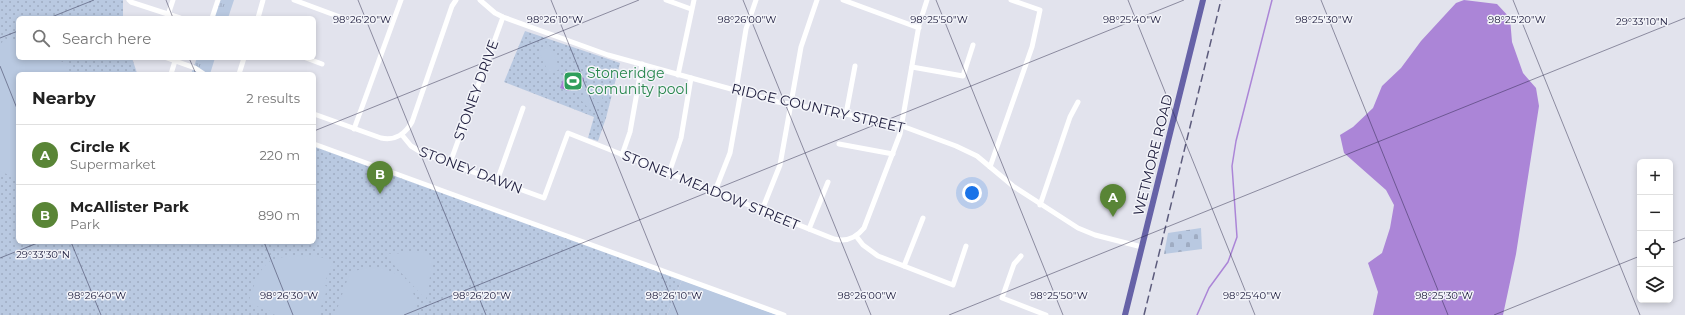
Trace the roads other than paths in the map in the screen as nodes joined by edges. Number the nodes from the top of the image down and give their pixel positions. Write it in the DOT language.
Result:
graph roads {
  1 [pos="129,0"];
  2 [pos="173,0"];
  3 [pos="218,0"];
  4 [pos="263,0"];
  5 [pos="294,0"];
  6 [pos="401,0"];
  7 [pos="456,0"];
  8 [pos="480,0"];
  9 [pos="666,0"];
  10 [pos="694,0"];
  11 [pos="756,0"];
  12 [pos="817,0"];
  13 [pos="843,0"];
  14 [pos="928,0"];
  15 [pos="1011,0"];
  16 [pos="1204,0"];
  17 [pos="691,9"];
  18 [pos="167,16"];
  19 [pos="213,16"];
  20 [pos="259,16"];
  21 [pos="340,17"];
  22 [pos="503,17"];
  23 [pos="919,28"];
  24 [pos="973,45"];
  25 [pos="243,60"];
  26 [pos="311,60"];
  27 [pos="175,61"];
  28 [pos="322,64"];
  29 [pos="642,64"];
  30 [pos="855,66"];
  31 [pos="912,67"];
  32 [pos="172,72"];
  33 [pos="201,72"];
  34 [pos="240,72"];
  35 [pos="678,74"];
  36 [pos="691,78"];
  37 [pos="738,90"];
  38 [pos="1078,102"];
  39 [pos="790,105"];
  40 [pos="523,108"];
  41 [pos="846,114"];
  42 [pos="316,115"];
  43 [pos="902,126"];
  44 [pos="354,128"];
  45 [pos="402,135"];
  46 [pos="839,144"];
  47 [pos="316,145"];
  48 [pos="893,154"];
  49 [pos="622,155"];
  50 [pos="450,164"];
  51 [pos="990,167"];
  52 [pos="669,173"];
  53 [pos="497,181"];
  54 [pos="828,182"];
  55 [pos="715,192"];
  56 [pos="544,198"];
  57 [pos="1040,205"];
  58 [pos="762,210"];
  59 [pos="923,218"];
  60 [pos="809,229"];
  61 [pos="856,236"];
  62 [pos="966,246"];
  63 [pos="1142,247"];
  64 [pos="1021,256"];
  65 [pos="904,266"];
  66 [pos="784,315"];
  67 [pos="1046,315"];
  68 [pos="1125,315"];
  1 -- 18 [label="street"];
  2 -- 18 [label="street"];
  3 -- 19 [label="street"];
  4 -- 20 [label="street"];
  5 -- 21 [label="street"];
  6 -- 44 [label="street"];
  7 -- 45 [label="street"];
  8 -- 22 [label="street, RIDGE COUNTRY STREET"];
  9 -- 17 [label="street"];
  10 -- 17 [label="street"];
  11 -- 37 [label="street"];
  12 -- 39 [label="street"];
  13 -- 23 [label="street"];
  14 -- 23 [label="street"];
  15 -- 51 [label="street"];
  16 -- 63 [label="main road, WETMORE ROAD"];
  17 -- 35 [label="street"];
  22 -- 29 [label="street, RIDGE COUNTRY STREET"];
  22 -- 50 [label="street, STONEY DRIVE"];
  23 -- 31 [label="street"];
  24 -- 31 [label="street"];
  25 -- 34 [label="street"];
  26 -- 28 [label="street"];
  27 -- 32 [label="street"];
  27 -- 33 [label="street"];
  29 -- 35 [label="street, RIDGE COUNTRY STREET"];
  29 -- 49 [label="street"];
  30 -- 41 [label="street"];
  31 -- 43 [label="street"];
  35 -- 36 [label="street, RIDGE COUNTRY STREET"];
  36 -- 37 [label="street, RIDGE COUNTRY STREET"];
  36 -- 52 [label="street"];
  37 -- 39 [label="street, RIDGE COUNTRY STREET"];
  37 -- 55 [label="street"];
  38 -- 57 [label="street"];
  39 -- 41 [label="street, RIDGE COUNTRY STREET"];
  39 -- 58 [label="street"];
  40 -- 53 [label="street"];
  41 -- 43 [label="street, RIDGE COUNTRY STREET"];
  42 -- 44 [label="street"];
  43 -- 48 [label="street"];
  43 -- 51 [label="street, RIDGE COUNTRY STREET"];
  44 -- 45 [label="street"];
  45 -- 50 [label="street, STONEY DAWN"];
  46 -- 48 [label="street"];
  47 -- 66 [label="street"];
  48 -- 61 [label="street"];
  49 -- 52 [label="street, STONEY MEADOW STREET"];
  49 -- 56 [label="street, STONEY MEADOW STREET"];
  50 -- 53 [label="street, STONEY DAWN"];
  51 -- 57 [label="street, RIDGE COUNTRY STREET"];
  52 -- 55 [label="street, STONEY MEADOW STREET"];
  53 -- 56 [label="street, STONEY DAWN"];
  54 -- 60 [label="street"];
  55 -- 58 [label="street, STONEY MEADOW STREET"];
  57 -- 63 [label="street, RIDGE COUNTRY STREET"];
  58 -- 60 [label="street, STONEY MEADOW STREET"];
  59 -- 65 [label="street"];
  60 -- 61 [label="street, STONEY MEADOW STREET"];
  61 -- 65 [label="street"];
  62 -- 65 [label="street"];
  63 -- 68 [label="main road, WETMORE ROAD"];
  64 -- 67 [label="street"];
}
